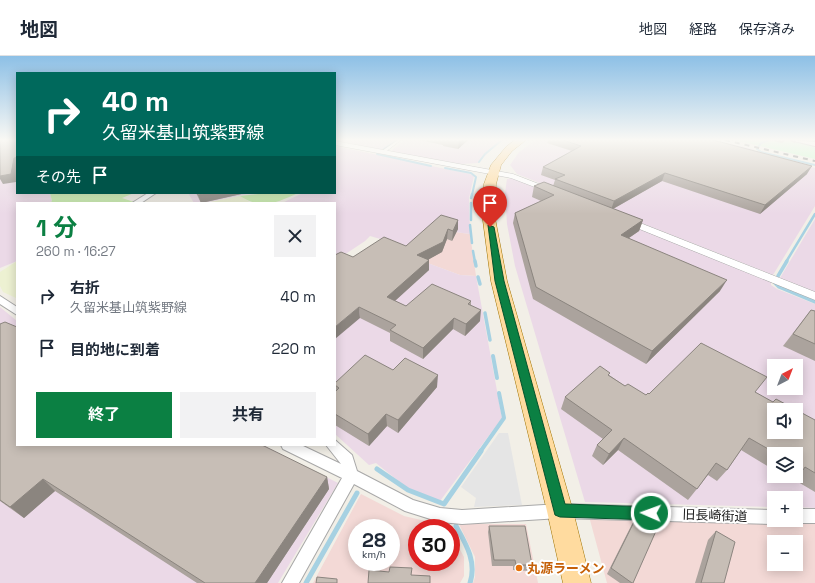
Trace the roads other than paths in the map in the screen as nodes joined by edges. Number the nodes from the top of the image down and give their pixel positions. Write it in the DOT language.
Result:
graph roads {
  1 [pos="466,165"];
  2 [pos="498,165"];
  3 [pos="495,169"];
  4 [pos="151,194"];
  5 [pos="564,195"];
  6 [pos="138,202"];
  7 [pos="616,216"];
  8 [pos="815,296"];
  9 [pos="8,302"];
  10 [pos="16,311"];
  11 [pos="290,446"];
  12 [pos="334,446"];
  13 [pos="351,475"];
  14 [pos="560,511"];
  15 [pos="803,516"];
  16 [pos="815,516"];
  17 [pos="767,517"];
  18 [pos="290,583"];
  19 [pos="577,583"];
  1 -- 3 [label="street"];
  2 -- 3 [label="main road"];
  3 -- 5 [label="street"];
  3 -- 14 [label="main road"];
  4 -- 6 [label="street"];
  7 -- 8 [label="street"];
  9 -- 10 [label="street"];
  11 -- 13 [label="street, 旧長崎街道"];
  12 -- 13 [label="street"];
  13 -- 14 [label="street, 旧長崎街道"];
  13 -- 18 [label="street"];
  14 -- 17 [label="street, 旧長崎街道"];
  14 -- 19 [label="main road"];
  15 -- 16 [label="street"];
}
